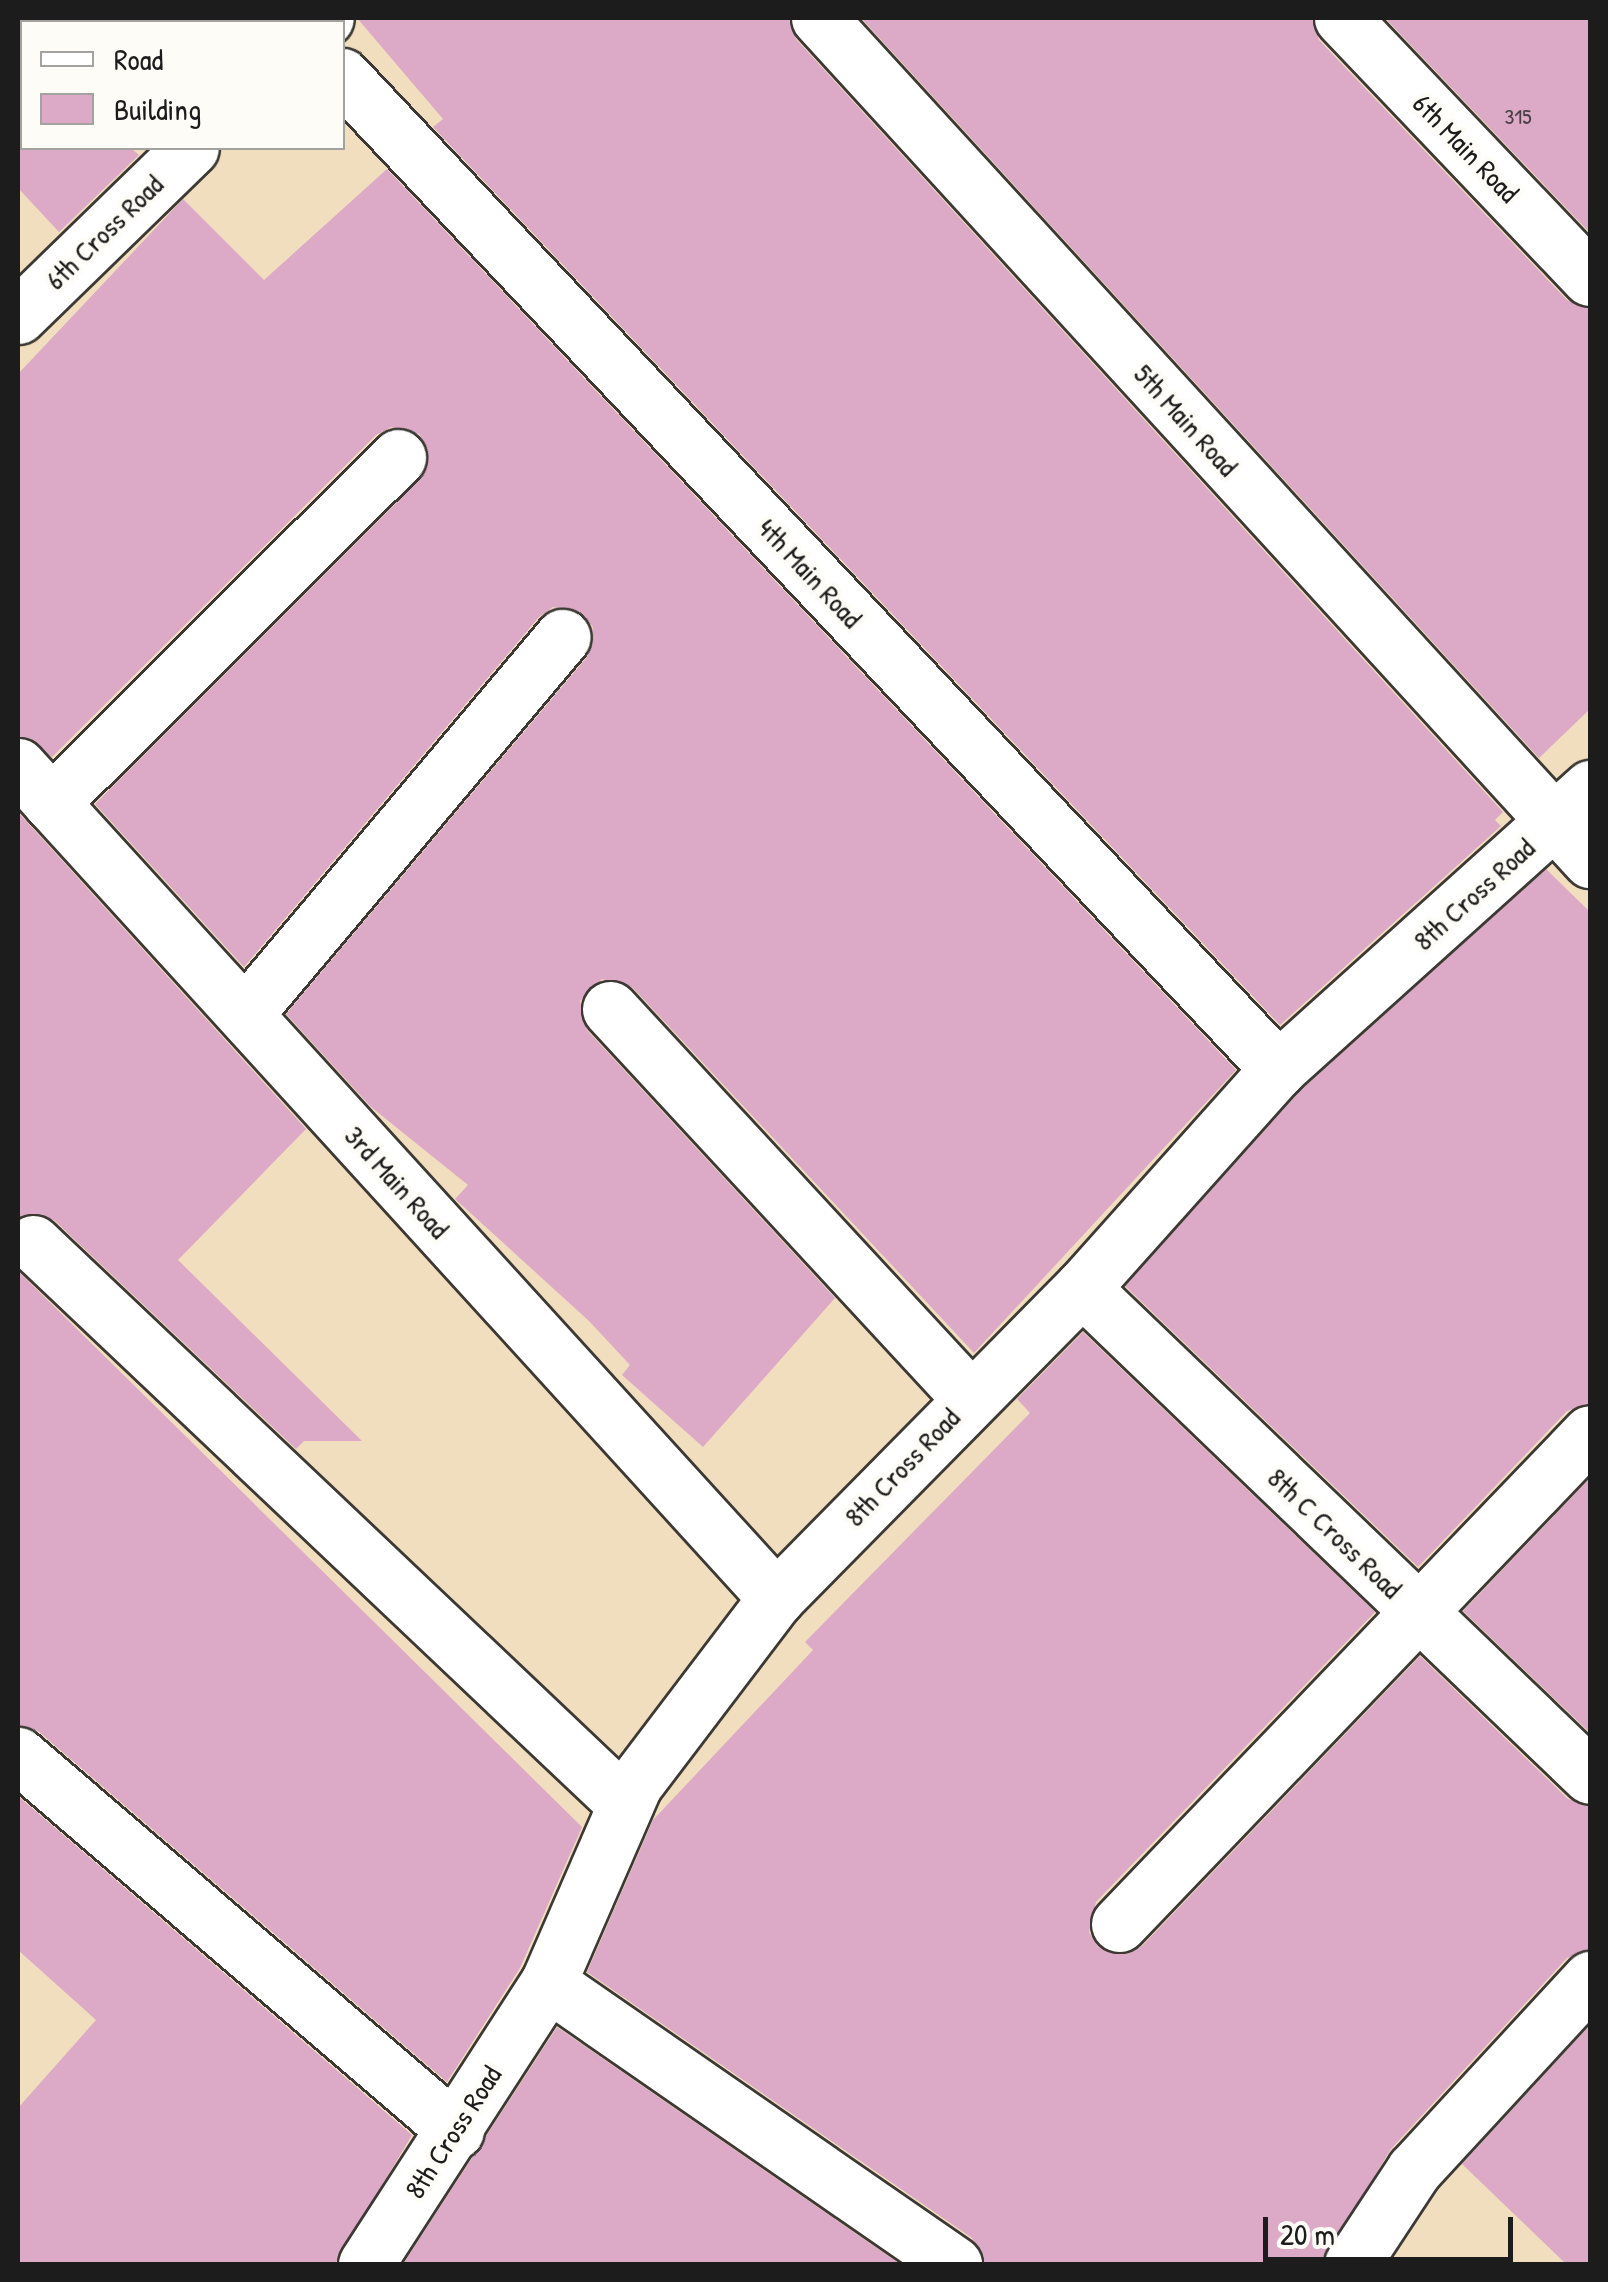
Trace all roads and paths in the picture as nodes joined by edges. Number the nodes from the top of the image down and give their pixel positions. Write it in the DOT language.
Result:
graph roads {
  1 [pos="819,18"];
  2 [pos="1342,18"];
  3 [pos="345,79"];
  4 [pos="190,150"];
  5 [pos="1590,278"];
  6 [pos="18,316"];
  7 [pos="398,457"];
  8 [pos="563,637"];
  9 [pos="34,785"];
  10 [pos="1571,806"];
  11 [pos="1590,860"];
  12 [pos="610,1010"];
  13 [pos="245,1014"];
  14 [pos="1278,1069"];
  15 [pos="33,1243"];
  16 [pos="1082,1288"];
  17 [pos="968,1397"];
  18 [pos="1590,1433"];
  19 [pos="776,1598"];
  20 [pos="1421,1616"];
  21 [pos="18,1755"];
  22 [pos="1590,1776"];
  23 [pos="624,1803"];
  24 [pos="1120,1924"];
  25 [pos="1590,1979"];
  26 [pos="548,1982"];
  27 [pos="456,2132"];
  28 [pos="366,2264"];
  29 [pos="954,2264"];
  30 [pos="1352,2264"];
  1 -- 10 [label="street, 5th Main Road"];
  2 -- 5 [label="street, 6th Main Road"];
  3 -- 14 [label="street, 4th Main Road"];
  4 -- 6 [label="street, 6th Cross Road"];
  7 -- 9 [label="street"];
  8 -- 13 [label="street"];
  9 -- 13 [label="street, 3rd Main Road"];
  10 -- 11 [label="street, 5th Main Road"];
  10 -- 14 [label="street, 8th Cross Road"];
  12 -- 17 [label="street"];
  13 -- 19 [label="street, 3rd Main Road"];
  14 -- 16 [label="street, 8th Cross Road"];
  15 -- 23 [label="street"];
  16 -- 17 [label="street, 8th Cross Road"];
  16 -- 20 [label="street, 8th C Cross Road"];
  17 -- 19 [label="street, 8th Cross Road"];
  18 -- 20 [label="street"];
  19 -- 23 [label="street, 8th Cross Road"];
  20 -- 22 [label="street, 8th C Cross Road"];
  20 -- 24 [label="street"];
  21 -- 27 [label="street"];
  23 -- 26 [label="street, 8th Cross Road"];
  25 -- 30 [label="street"];
  26 -- 27 [label="street, 8th Cross Road"];
  26 -- 29 [label="street"];
  27 -- 28 [label="street, 8th Cross Road"];
}
